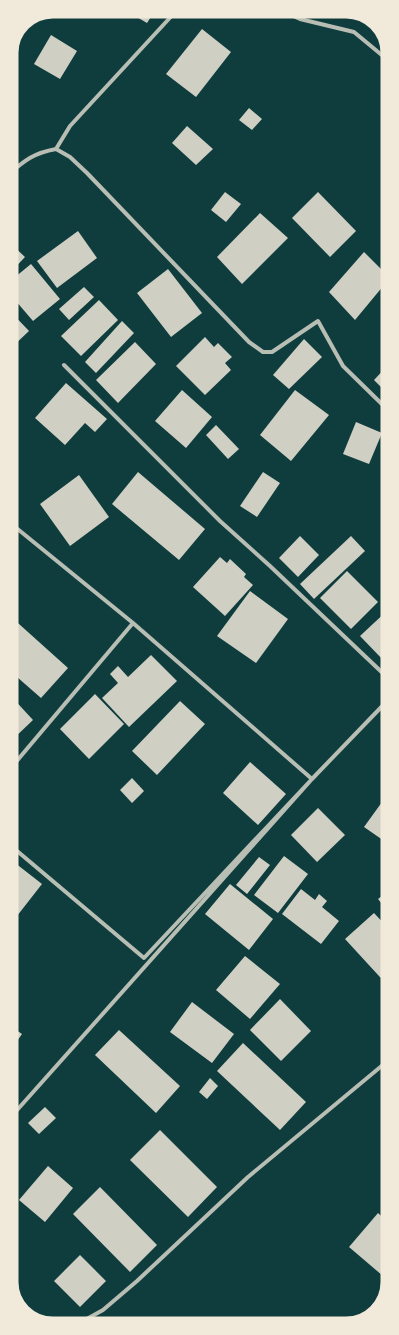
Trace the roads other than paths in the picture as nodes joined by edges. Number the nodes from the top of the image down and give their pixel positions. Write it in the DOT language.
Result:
graph roads {
  1 [pos="172,16"];
  2 [pos="293,16"];
  3 [pos="383,56"];
  4 [pos="56,149"];
  5 [pos="16,168"];
  6 [pos="64,364"];
  7 [pos="383,405"];
  8 [pos="16,528"];
  9 [pos="133,623"];
  10 [pos="383,673"];
  11 [pos="383,705"];
  12 [pos="16,763"];
  13 [pos="312,779"];
  14 [pos="16,850"];
  15 [pos="383,1065"];
  16 [pos="16,1111"];
  17 [pos="87,1319"];
  1 -- 4 [label="street"];
  2 -- 3 [label="street"];
  4 -- 5 [label="street"];
  4 -- 7 [label="street"];
  6 -- 10 [label="street"];
  8 -- 9 [label="street"];
  9 -- 12 [label="street"];
  9 -- 13 [label="street"];
  11 -- 13 [label="street"];
  13 -- 14 [label="street"];
  13 -- 16 [label="street"];
  15 -- 17 [label="street"];
}
